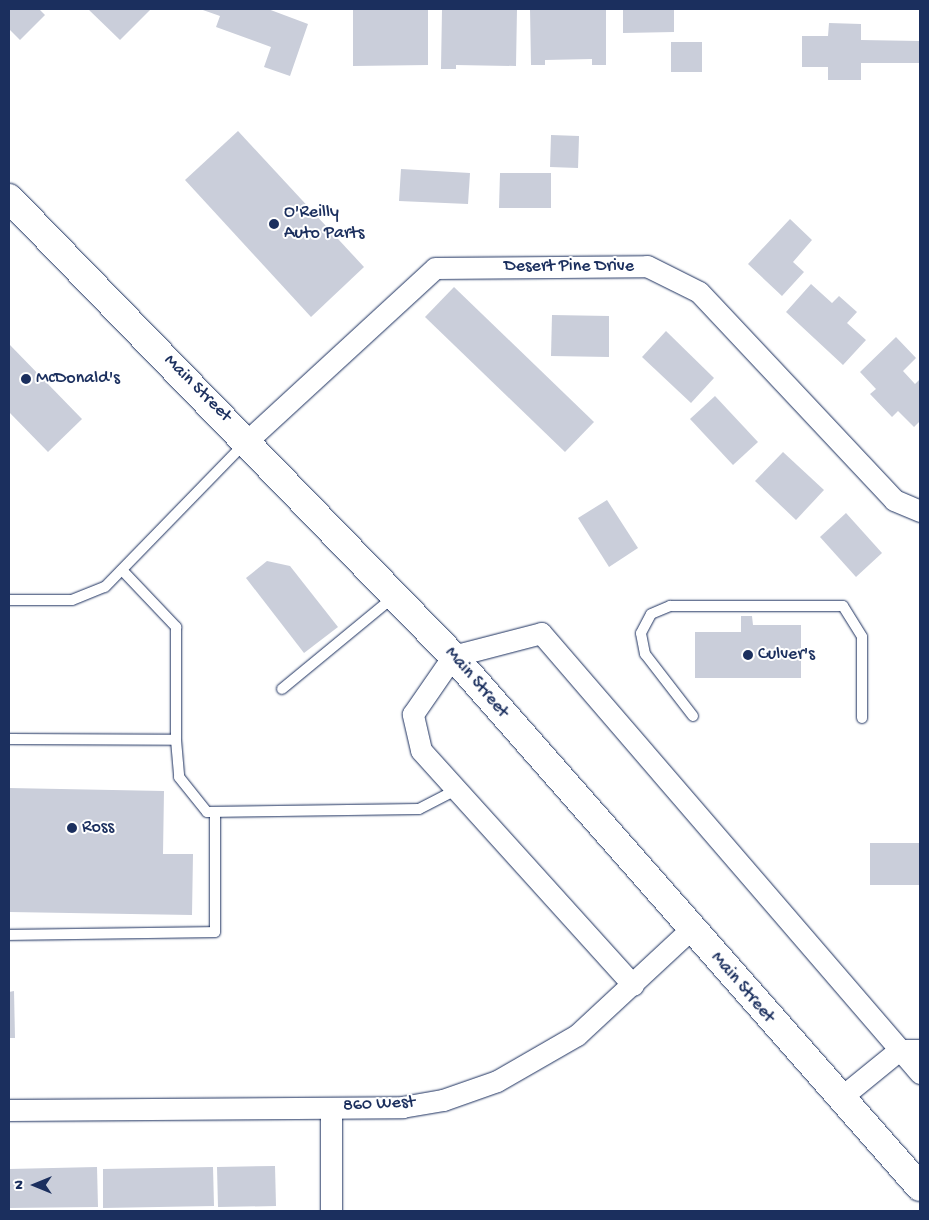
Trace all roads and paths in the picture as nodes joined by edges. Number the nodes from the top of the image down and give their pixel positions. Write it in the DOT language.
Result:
graph roads {
  1 [pos="9,198"];
  2 [pos="247,441"];
  3 [pos="920,511"];
  4 [pos="122,570"];
  5 [pos="395,595"];
  6 [pos="9,600"];
  7 [pos="453,656"];
  8 [pos="282,689"];
  9 [pos="693,716"];
  10 [pos="862,718"];
  11 [pos="9,739"];
  12 [pos="176,740"];
  13 [pos="456,790"];
  14 [pos="215,812"];
  15 [pos="691,929"];
  16 [pos="9,934"];
  17 [pos="633,986"];
  18 [pos="899,1050"];
  19 [pos="920,1050"];
  20 [pos="920,1073"];
  21 [pos="839,1099"];
  22 [pos="331,1108"];
  23 [pos="9,1110"];
  24 [pos="920,1188"];
  25 [pos="331,1211"];
  1 -- 2 [label="main road, Main Street"];
  2 -- 3 [label="street, Desert Pine Drive"];
  2 -- 4 [label="lane"];
  2 -- 5 [label="main road, Main Street"];
  4 -- 6 [label="lane"];
  4 -- 12 [label="lane"];
  5 -- 7 [label="main road, Main Street"];
  5 -- 8 [label="lane"];
  7 -- 13 [label="street"];
  7 -- 15 [label="main road, Main Street"];
  7 -- 18 [label="street"];
  9 -- 10 [label="lane"];
  11 -- 12 [label="lane"];
  12 -- 14 [label="lane"];
  13 -- 14 [label="lane"];
  13 -- 17 [label="street"];
  14 -- 16 [label="lane"];
  15 -- 17 [label="street, 860 West"];
  15 -- 21 [label="main road, Main Street"];
  17 -- 22 [label="street, 860 West"];
  18 -- 19 [label="street"];
  18 -- 20 [label="street"];
  18 -- 21 [label="street"];
  21 -- 24 [label="main road, Main Street"];
  22 -- 23 [label="street, 860 West"];
  22 -- 25 [label="street"];
}
